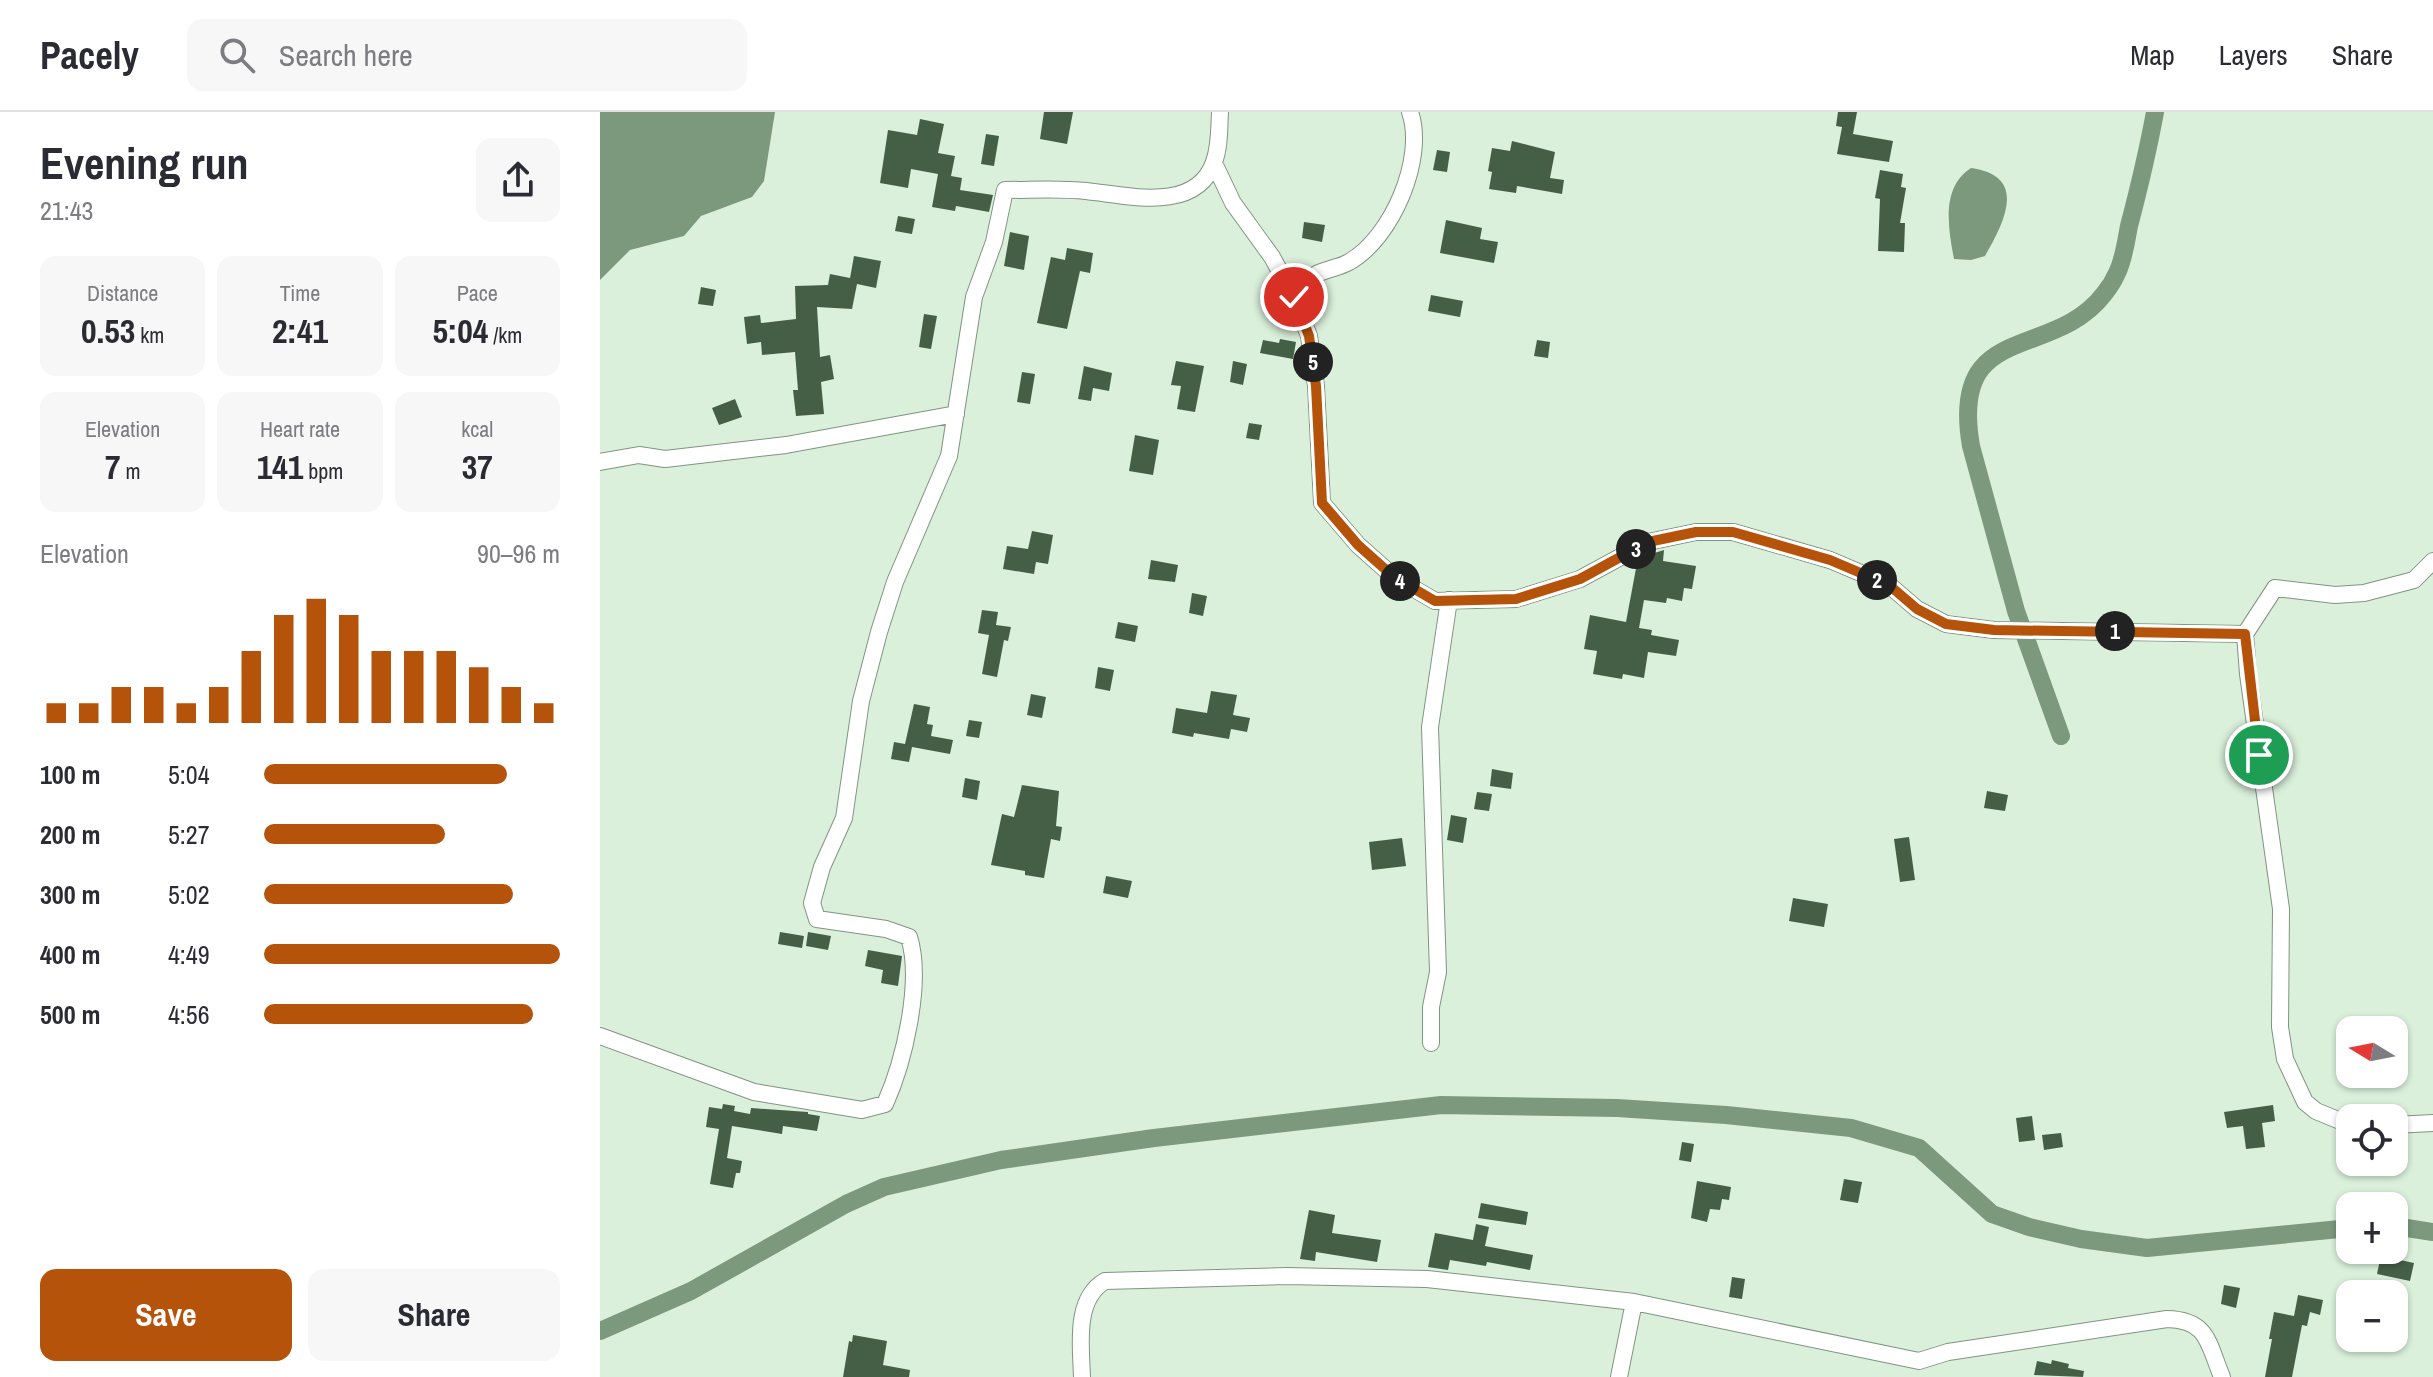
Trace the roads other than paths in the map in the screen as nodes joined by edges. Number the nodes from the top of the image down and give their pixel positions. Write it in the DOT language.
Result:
graph roads {
  1 [pos="1220,112"];
  2 [pos="1410,112"];
  3 [pos="1214,163"];
  4 [pos="1294,297"];
  5 [pos="956,414"];
  6 [pos="600,462"];
  7 [pos="2433,561"];
  8 [pos="1449,600"];
  9 [pos="2245,634"];
  10 [pos="600,1036"];
  11 [pos="1431,1043"];
  12 [pos="2336,1119"];
  13 [pos="2433,1123"];
  14 [pos="2408,1124"];
  15 [pos="1634,1302"];
  16 [pos="1082,1377"];
  17 [pos="1619,1377"];
  18 [pos="2222,1377"];
  1 -- 3 [label="street"];
  2 -- 4 [label="street"];
  3 -- 4 [label="street"];
  3 -- 5 [label="street"];
  4 -- 8 [label="street"];
  5 -- 6 [label="street"];
  5 -- 10 [label="street"];
  7 -- 9 [label="street"];
  8 -- 9 [label="street"];
  8 -- 11 [label="street"];
  9 -- 12 [label="street"];
  13 -- 14 [label="street"];
  15 -- 16 [label="street"];
  15 -- 17 [label="street"];
  15 -- 18 [label="street"];
}
